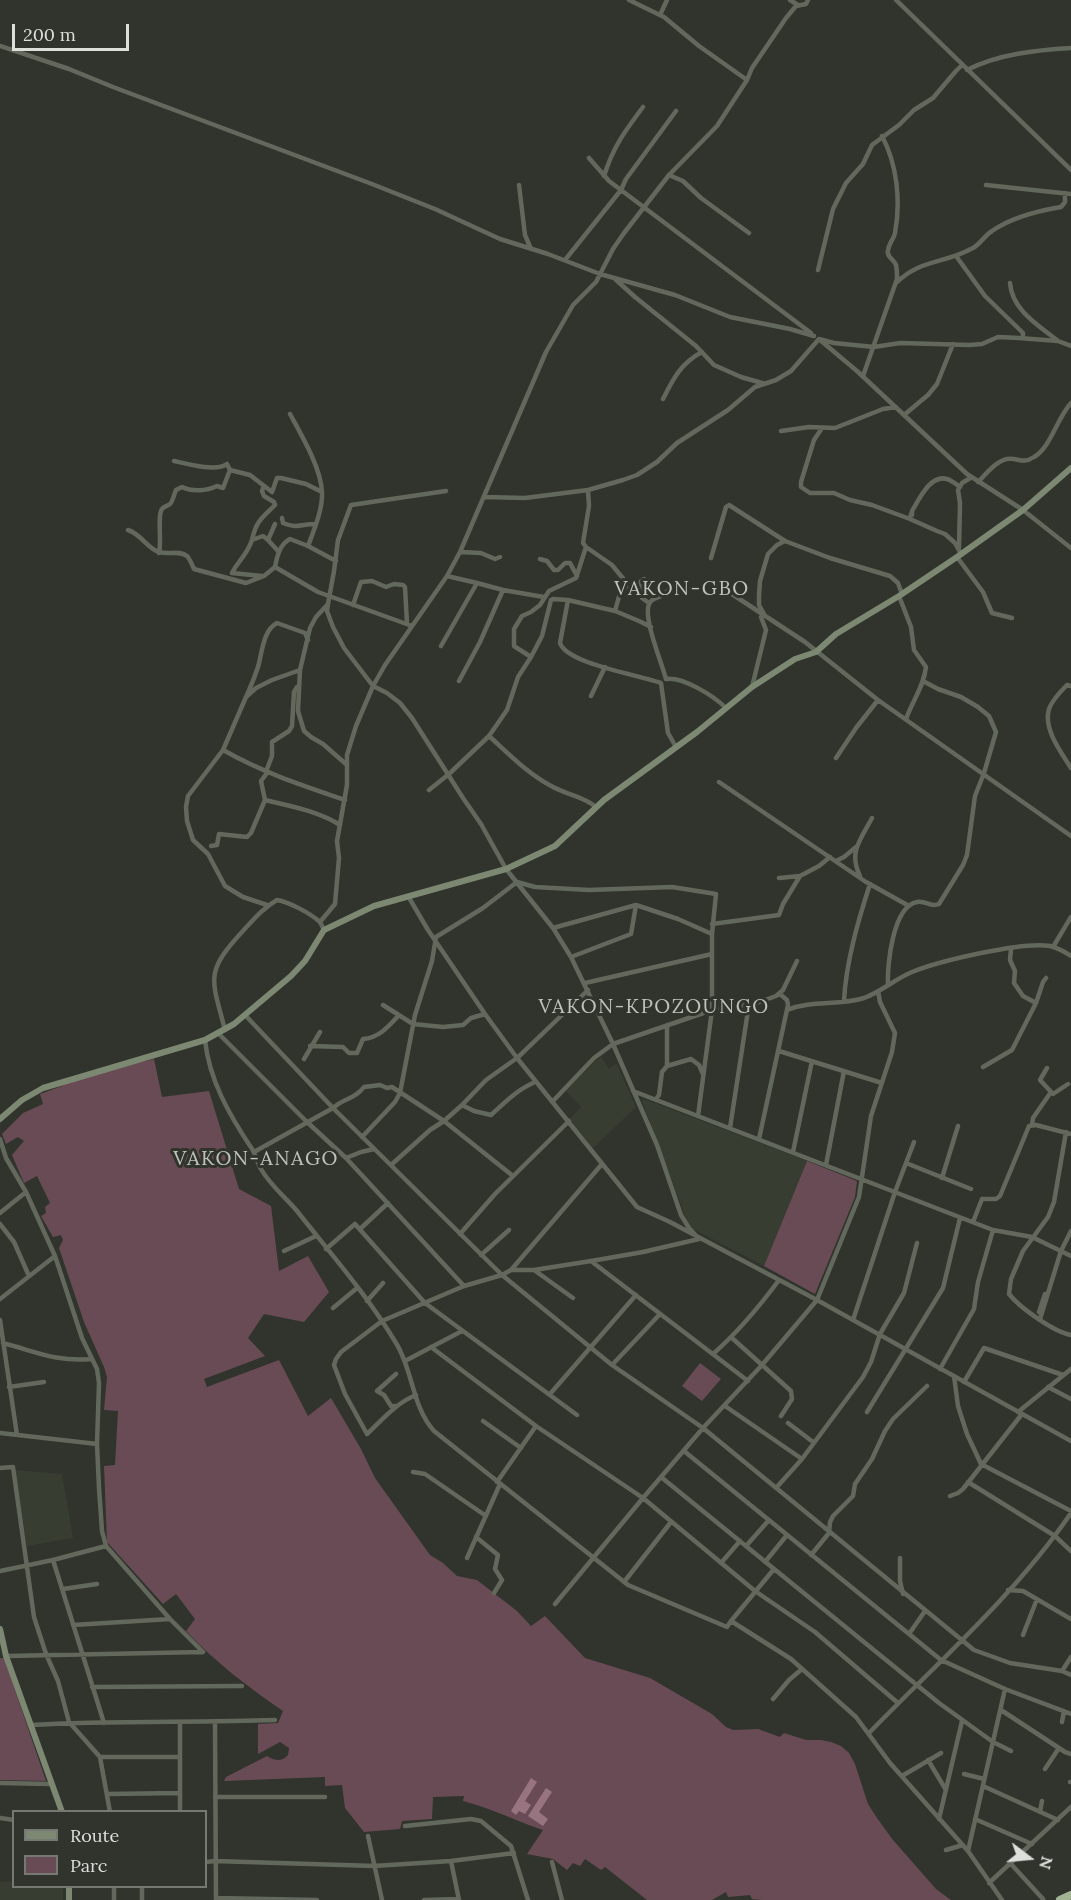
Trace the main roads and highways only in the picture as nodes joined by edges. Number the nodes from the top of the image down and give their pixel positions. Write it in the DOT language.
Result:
graph roads {
  1 [pos="1071,468"];
  2 [pos="0,1119"];
  3 [pos="0,1629"];
  4 [pos="4,1653"];
  5 [pos="61,1810"];
  6 [pos="1071,1895"];
  7 [pos="1060,1900"];
  1 -- 2 [label="main road"];
  3 -- 4 [label="main road"];
  4 -- 5 [label="main road"];
  6 -- 7 [label="highway"];
}
